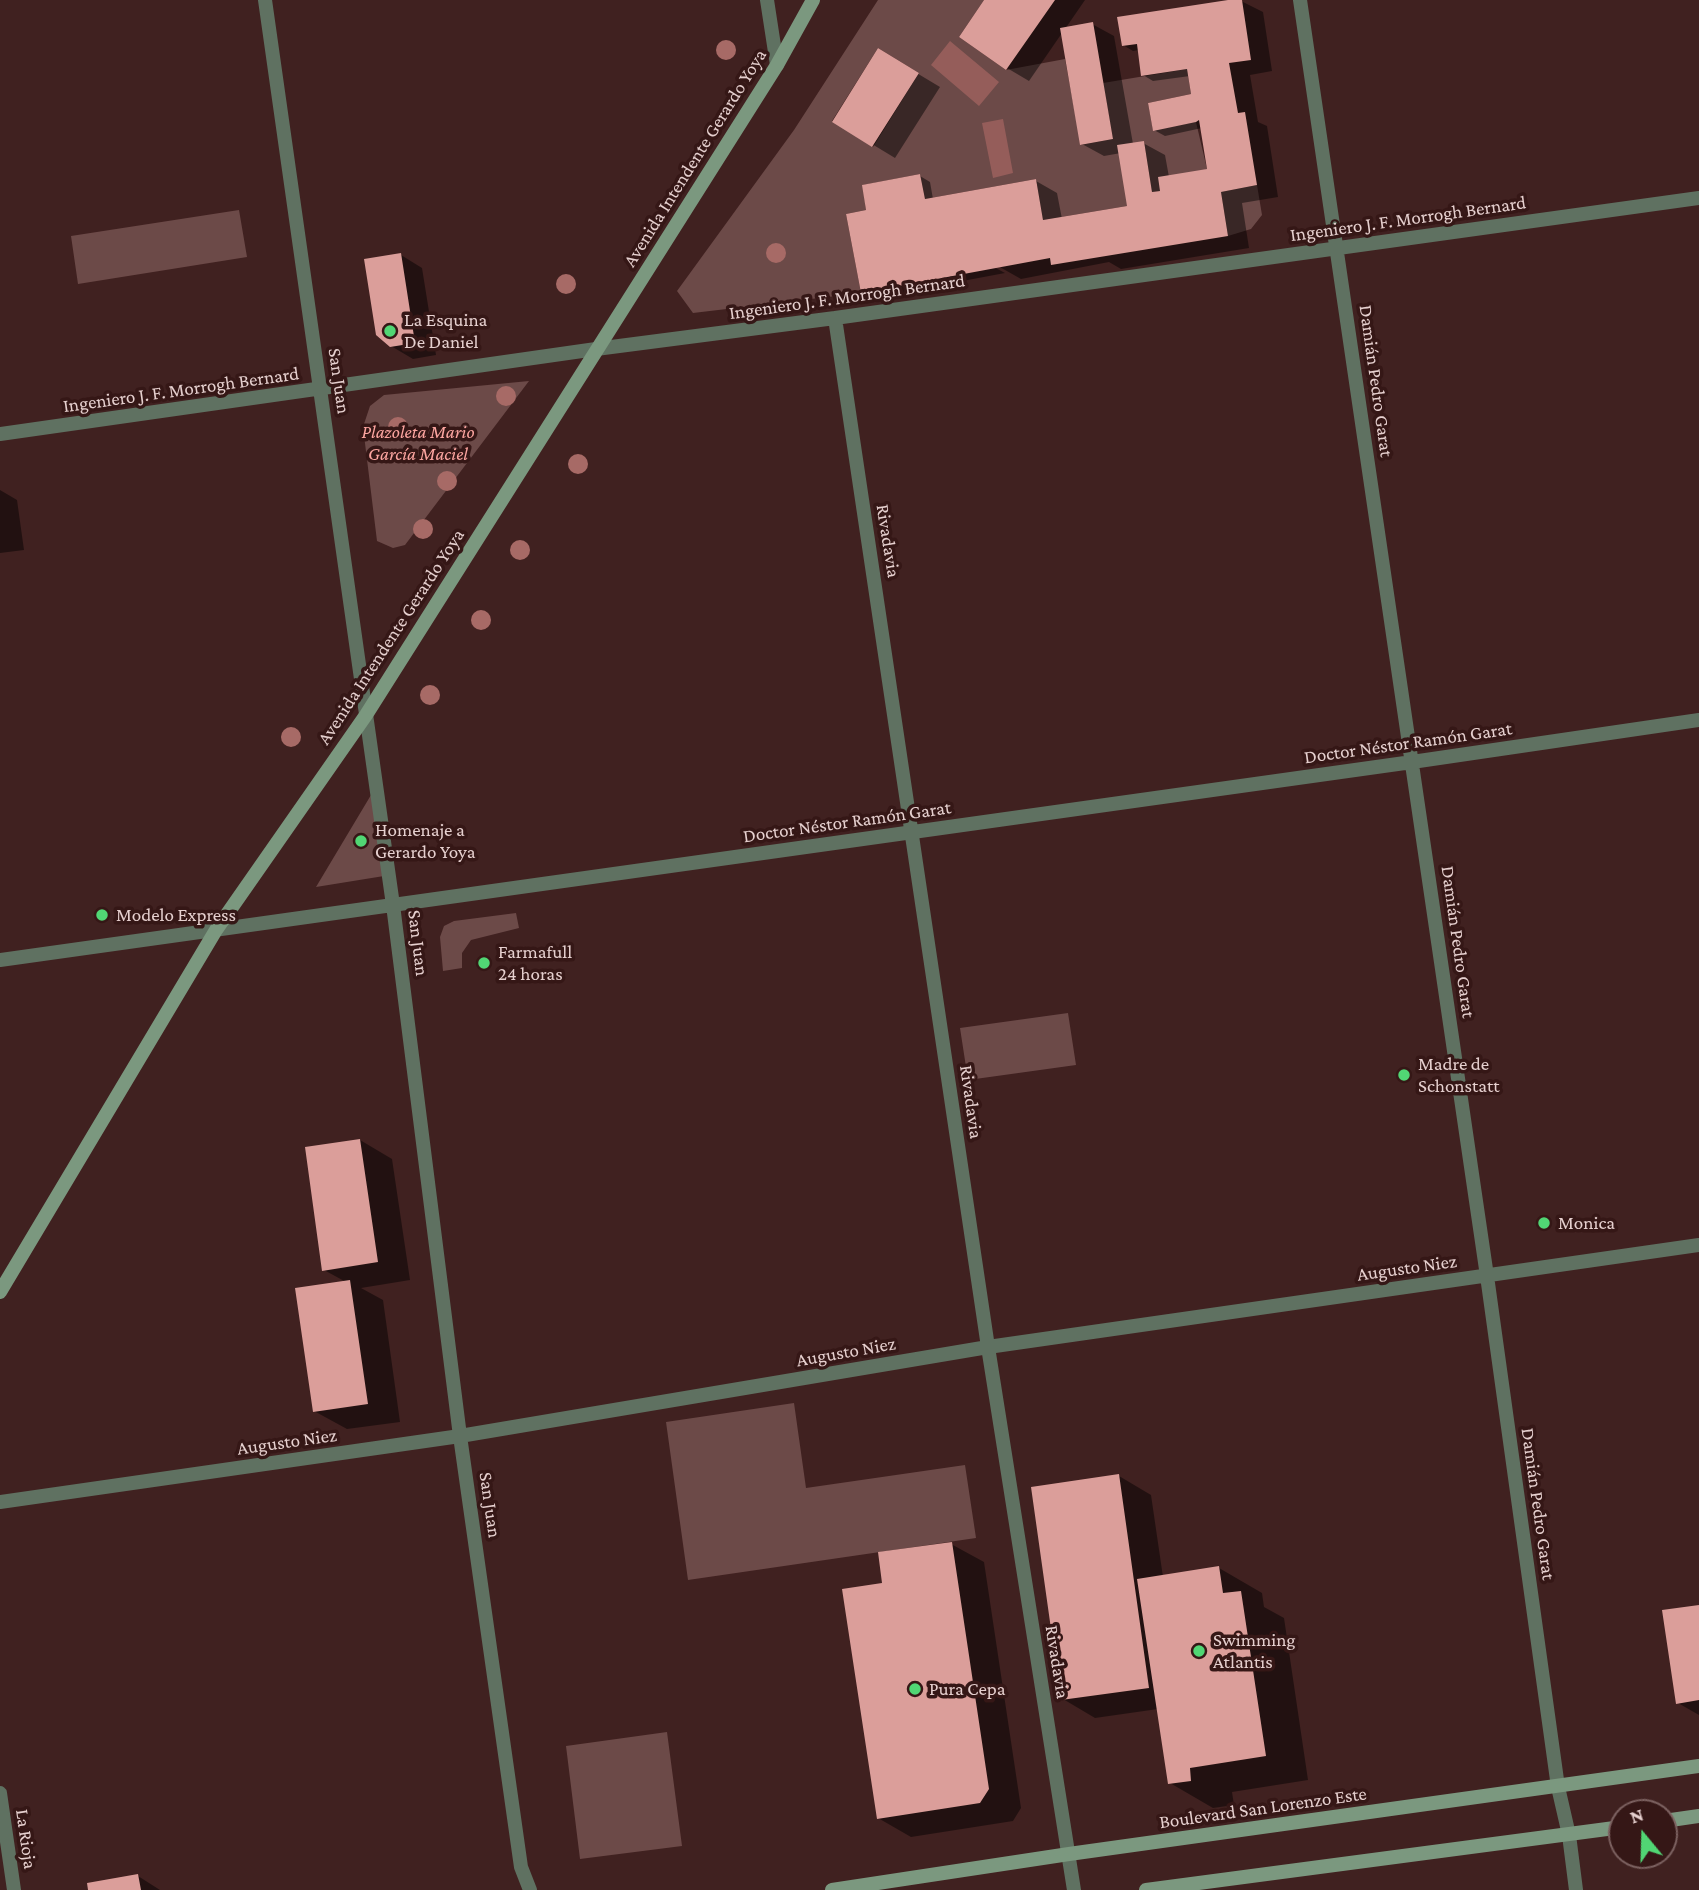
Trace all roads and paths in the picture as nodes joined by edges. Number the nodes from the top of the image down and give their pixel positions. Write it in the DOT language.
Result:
graph roads {
  1 [pos="265,0"];
  2 [pos="766,0"];
  3 [pos="813,0"];
  4 [pos="1300,0"];
  5 [pos="777,65"];
  6 [pos="1699,198"];
  7 [pos="1337,248"];
  8 [pos="835,318"];
  9 [pos="596,349"];
  10 [pos="320,390"];
  11 [pos="0,434"];
  12 [pos="366,715"];
  13 [pos="1699,720"];
  14 [pos="1412,762"];
  15 [pos="912,832"];
  16 [pos="393,905"];
  17 [pos="216,930"];
  18 [pos="0,960"];
  19 [pos="1699,1245"];
  20 [pos="1487,1276"];
  21 [pos="0,1292"];
  22 [pos="988,1347"];
  23 [pos="460,1436"];
  24 [pos="0,1502"];
  25 [pos="1699,1766"];
  26 [pos="1558,1787"];
  27 [pos="0,1793"];
  28 [pos="1699,1816"];
  29 [pos="1678,1819"];
  30 [pos="1608,1829"];
  31 [pos="1569,1835"];
  32 [pos="1069,1854"];
  33 [pos="14,1890"];
  34 [pos="530,1890"];
  35 [pos="832,1890"];
  36 [pos="1074,1890"];
  37 [pos="1146,1890"];
  38 [pos="1576,1890"];
  1 -- 10 [label="street, San Juan"];
  2 -- 5 [label="street"];
  3 -- 5 [label="main road, Avenida Intendente Gerardo Yoya"];
  4 -- 7 [label="street, Damián Pedro Garat"];
  5 -- 9 [label="main road, Avenida Intendente Gerardo Yoya"];
  6 -- 7 [label="street, Ingeniero J. F. Morrogh Bernard"];
  7 -- 8 [label="street, Ingeniero J. F. Morrogh Bernard"];
  7 -- 14 [label="street, Damián Pedro Garat"];
  8 -- 9 [label="street, Ingeniero J. F. Morrogh Bernard"];
  8 -- 15 [label="street, Rivadavia"];
  9 -- 10 [label="street, Ingeniero J. F. Morrogh Bernard"];
  9 -- 12 [label="main road, Avenida Intendente Gerardo Yoya"];
  10 -- 11 [label="street, Ingeniero J. F. Morrogh Bernard"];
  10 -- 12 [label="street, San Juan"];
  12 -- 16 [label="street, San Juan"];
  12 -- 17 [label="main road, Avenida Intendente Gerardo Yoya"];
  13 -- 14 [label="street, Doctor Néstor Ramón Garat"];
  14 -- 15 [label="street, Doctor Néstor Ramón Garat"];
  14 -- 20 [label="street, Damián Pedro Garat"];
  15 -- 16 [label="street, Doctor Néstor Ramón Garat"];
  15 -- 22 [label="street, Rivadavia"];
  16 -- 17 [label="street, Doctor Néstor Ramón Garat"];
  16 -- 23 [label="street, San Juan"];
  17 -- 18 [label="street, Doctor Néstor Ramón Garat"];
  17 -- 21 [label="main road, Avenida Intendente Gerardo Yoya"];
  19 -- 20 [label="street, Augusto Niez"];
  20 -- 22 [label="street, Augusto Niez"];
  20 -- 26 [label="street, Damián Pedro Garat"];
  22 -- 23 [label="street, Augusto Niez"];
  22 -- 32 [label="street, Rivadavia"];
  23 -- 24 [label="street, Augusto Niez"];
  23 -- 34 [label="street, San Juan"];
  25 -- 26 [label="main road, Boulevard San Lorenzo Este"];
  26 -- 31 [label="street, Damián Pedro Garat"];
  26 -- 32 [label="main road, Boulevard San Lorenzo Este"];
  27 -- 33 [label="street, La Rioja"];
  28 -- 29 [label="main road"];
  30 -- 31 [label="main road"];
  31 -- 37 [label="main road"];
  31 -- 38 [label="street, Damián Pedro Garat"];
  32 -- 35 [label="main road, Boulevard San Lorenzo Este"];
  32 -- 36 [label="street, Rivadavia"];
}
